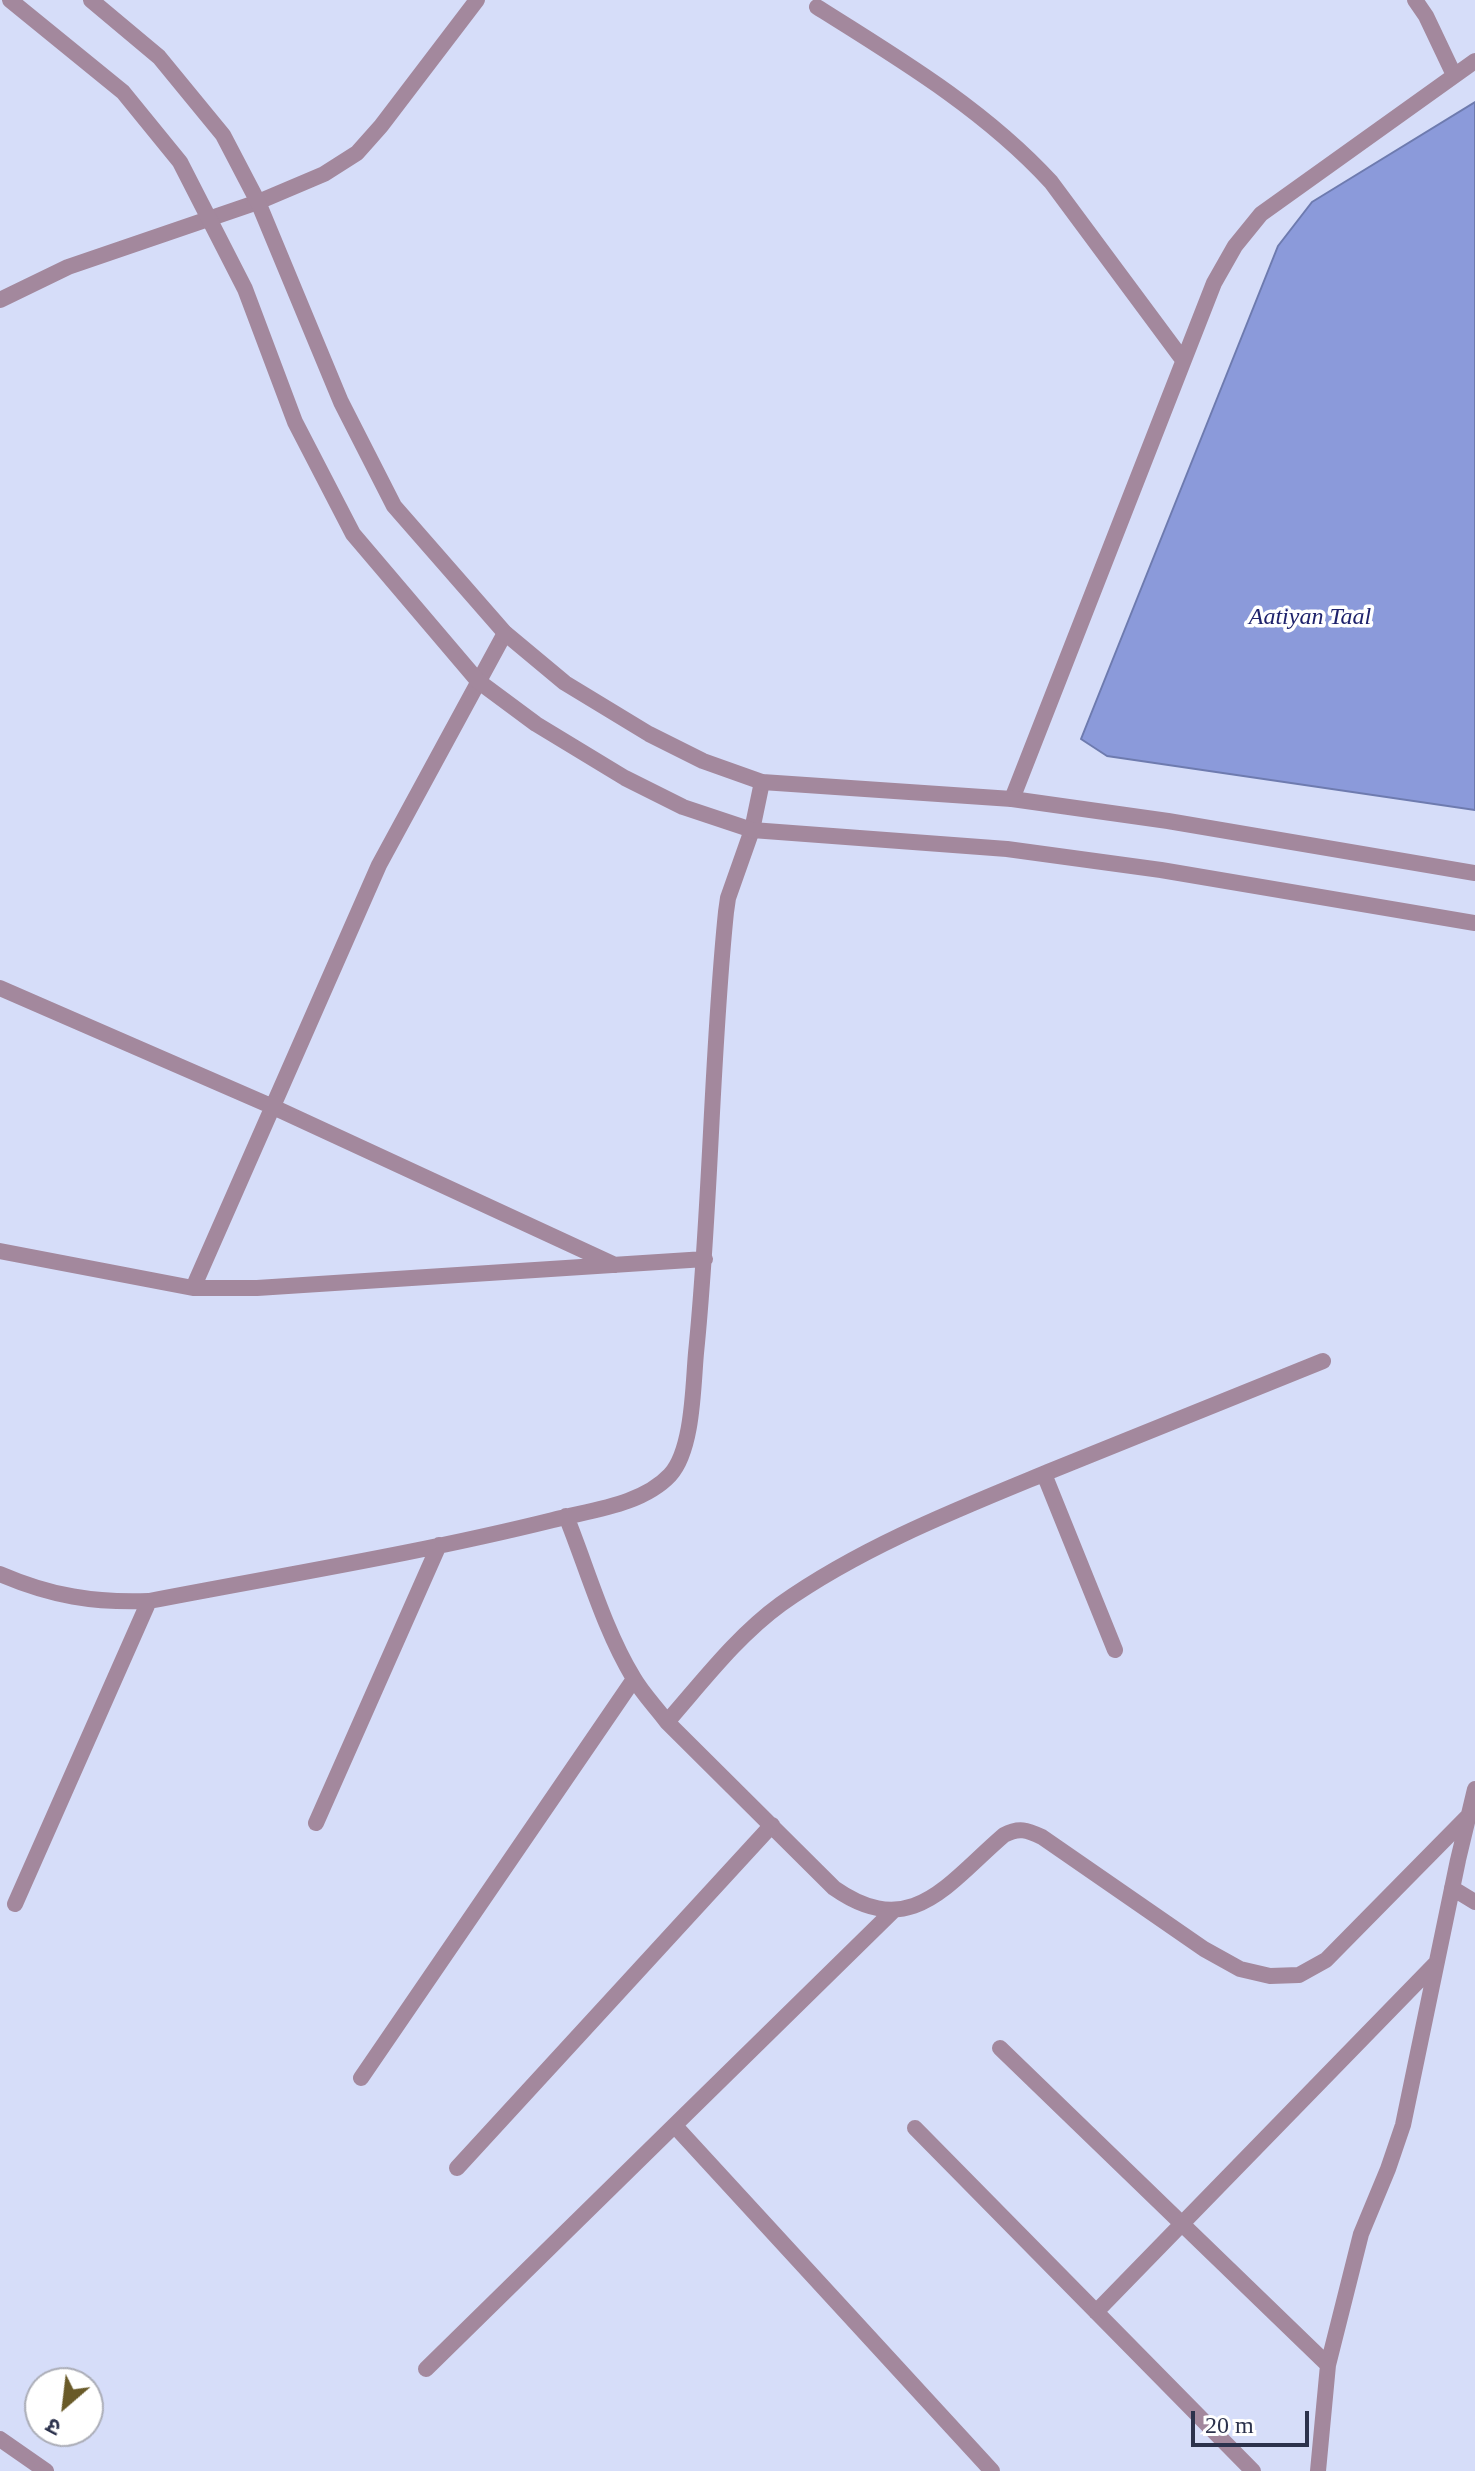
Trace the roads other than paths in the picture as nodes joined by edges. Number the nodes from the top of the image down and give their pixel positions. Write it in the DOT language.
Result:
graph roads {
  1 [pos="10,0"];
  2 [pos="91,0"];
  3 [pos="477,0"];
  4 [pos="1415,0"];
  5 [pos="817,7"];
  6 [pos="1475,61"];
  7 [pos="1454,75"];
  8 [pos="258,202"];
  9 [pos="210,219"];
  10 [pos="0,300"];
  11 [pos="1183,360"];
  12 [pos="505,633"];
  13 [pos="478,681"];
  14 [pos="762,782"];
  15 [pos="1012,799"];
  16 [pos="752,830"];
  17 [pos="1475,873"];
  18 [pos="1475,923"];
  19 [pos="0,988"];
  20 [pos="271,1106"];
  21 [pos="0,1251"];
  22 [pos="705,1259"];
  23 [pos="617,1265"];
  24 [pos="193,1288"];
  25 [pos="1323,1361"];
  26 [pos="1044,1474"];
  27 [pos="566,1516"];
  28 [pos="439,1545"];
  29 [pos="0,1574"];
  30 [pos="149,1601"];
  31 [pos="1115,1650"];
  32 [pos="634,1679"];
  33 [pos="667,1722"];
  34 [pos="1475,1789"];
  35 [pos="1469,1815"];
  36 [pos="316,1823"];
  37 [pos="772,1825"];
  38 [pos="1452,1888"];
  39 [pos="1475,1902"];
  40 [pos="15,1904"];
  41 [pos="893,1911"];
  42 [pos="1437,1962"];
  43 [pos="1000,2048"];
  44 [pos="361,2078"];
  45 [pos="675,2126"];
  46 [pos="915,2128"];
  47 [pos="457,2168"];
  48 [pos="1181,2223"];
  49 [pos="1096,2312"];
  50 [pos="1328,2365"];
  51 [pos="426,2369"];
  52 [pos="0,2439"];
  53 [pos="46,2471"];
  54 [pos="992,2471"];
  55 [pos="1253,2471"];
  56 [pos="1318,2471"];
  1 -- 9 [label="street"];
  2 -- 8 [label="street"];
  3 -- 8 [label="street"];
  4 -- 7 [label="street"];
  5 -- 11 [label="street"];
  6 -- 7 [label="street"];
  7 -- 11 [label="street"];
  8 -- 9 [label="street"];
  8 -- 12 [label="street"];
  9 -- 10 [label="street"];
  9 -- 13 [label="street"];
  11 -- 15 [label="street"];
  12 -- 13 [label="street"];
  12 -- 14 [label="street"];
  13 -- 16 [label="street"];
  13 -- 20 [label="street"];
  14 -- 15 [label="street"];
  14 -- 16 [label="street"];
  15 -- 17 [label="street"];
  16 -- 18 [label="street"];
  16 -- 22 [label="street"];
  19 -- 20 [label="street"];
  20 -- 23 [label="street"];
  20 -- 24 [label="street"];
  21 -- 24 [label="street"];
  22 -- 23 [label="street"];
  22 -- 27 [label="street"];
  23 -- 24 [label="street"];
  25 -- 26 [label="street"];
  26 -- 31 [label="street"];
  26 -- 33 [label="street"];
  27 -- 28 [label="street"];
  27 -- 32 [label="street"];
  28 -- 30 [label="street"];
  28 -- 36 [label="street"];
  29 -- 30 [label="street"];
  30 -- 40 [label="street"];
  32 -- 33 [label="street"];
  32 -- 44 [label="street"];
  33 -- 37 [label="street"];
  34 -- 35 [label="street"];
  35 -- 38 [label="street"];
  35 -- 41 [label="street"];
  37 -- 41 [label="street"];
  37 -- 47 [label="street"];
  38 -- 39 [label="street"];
  38 -- 42 [label="street"];
  41 -- 45 [label="street"];
  42 -- 48 [label="street"];
  42 -- 50 [label="street"];
  43 -- 48 [label="street"];
  45 -- 51 [label="street"];
  45 -- 54 [label="street"];
  46 -- 49 [label="street"];
  48 -- 49 [label="street"];
  48 -- 50 [label="street"];
  49 -- 55 [label="street"];
  50 -- 56 [label="street"];
  52 -- 53 [label="street"];
}
